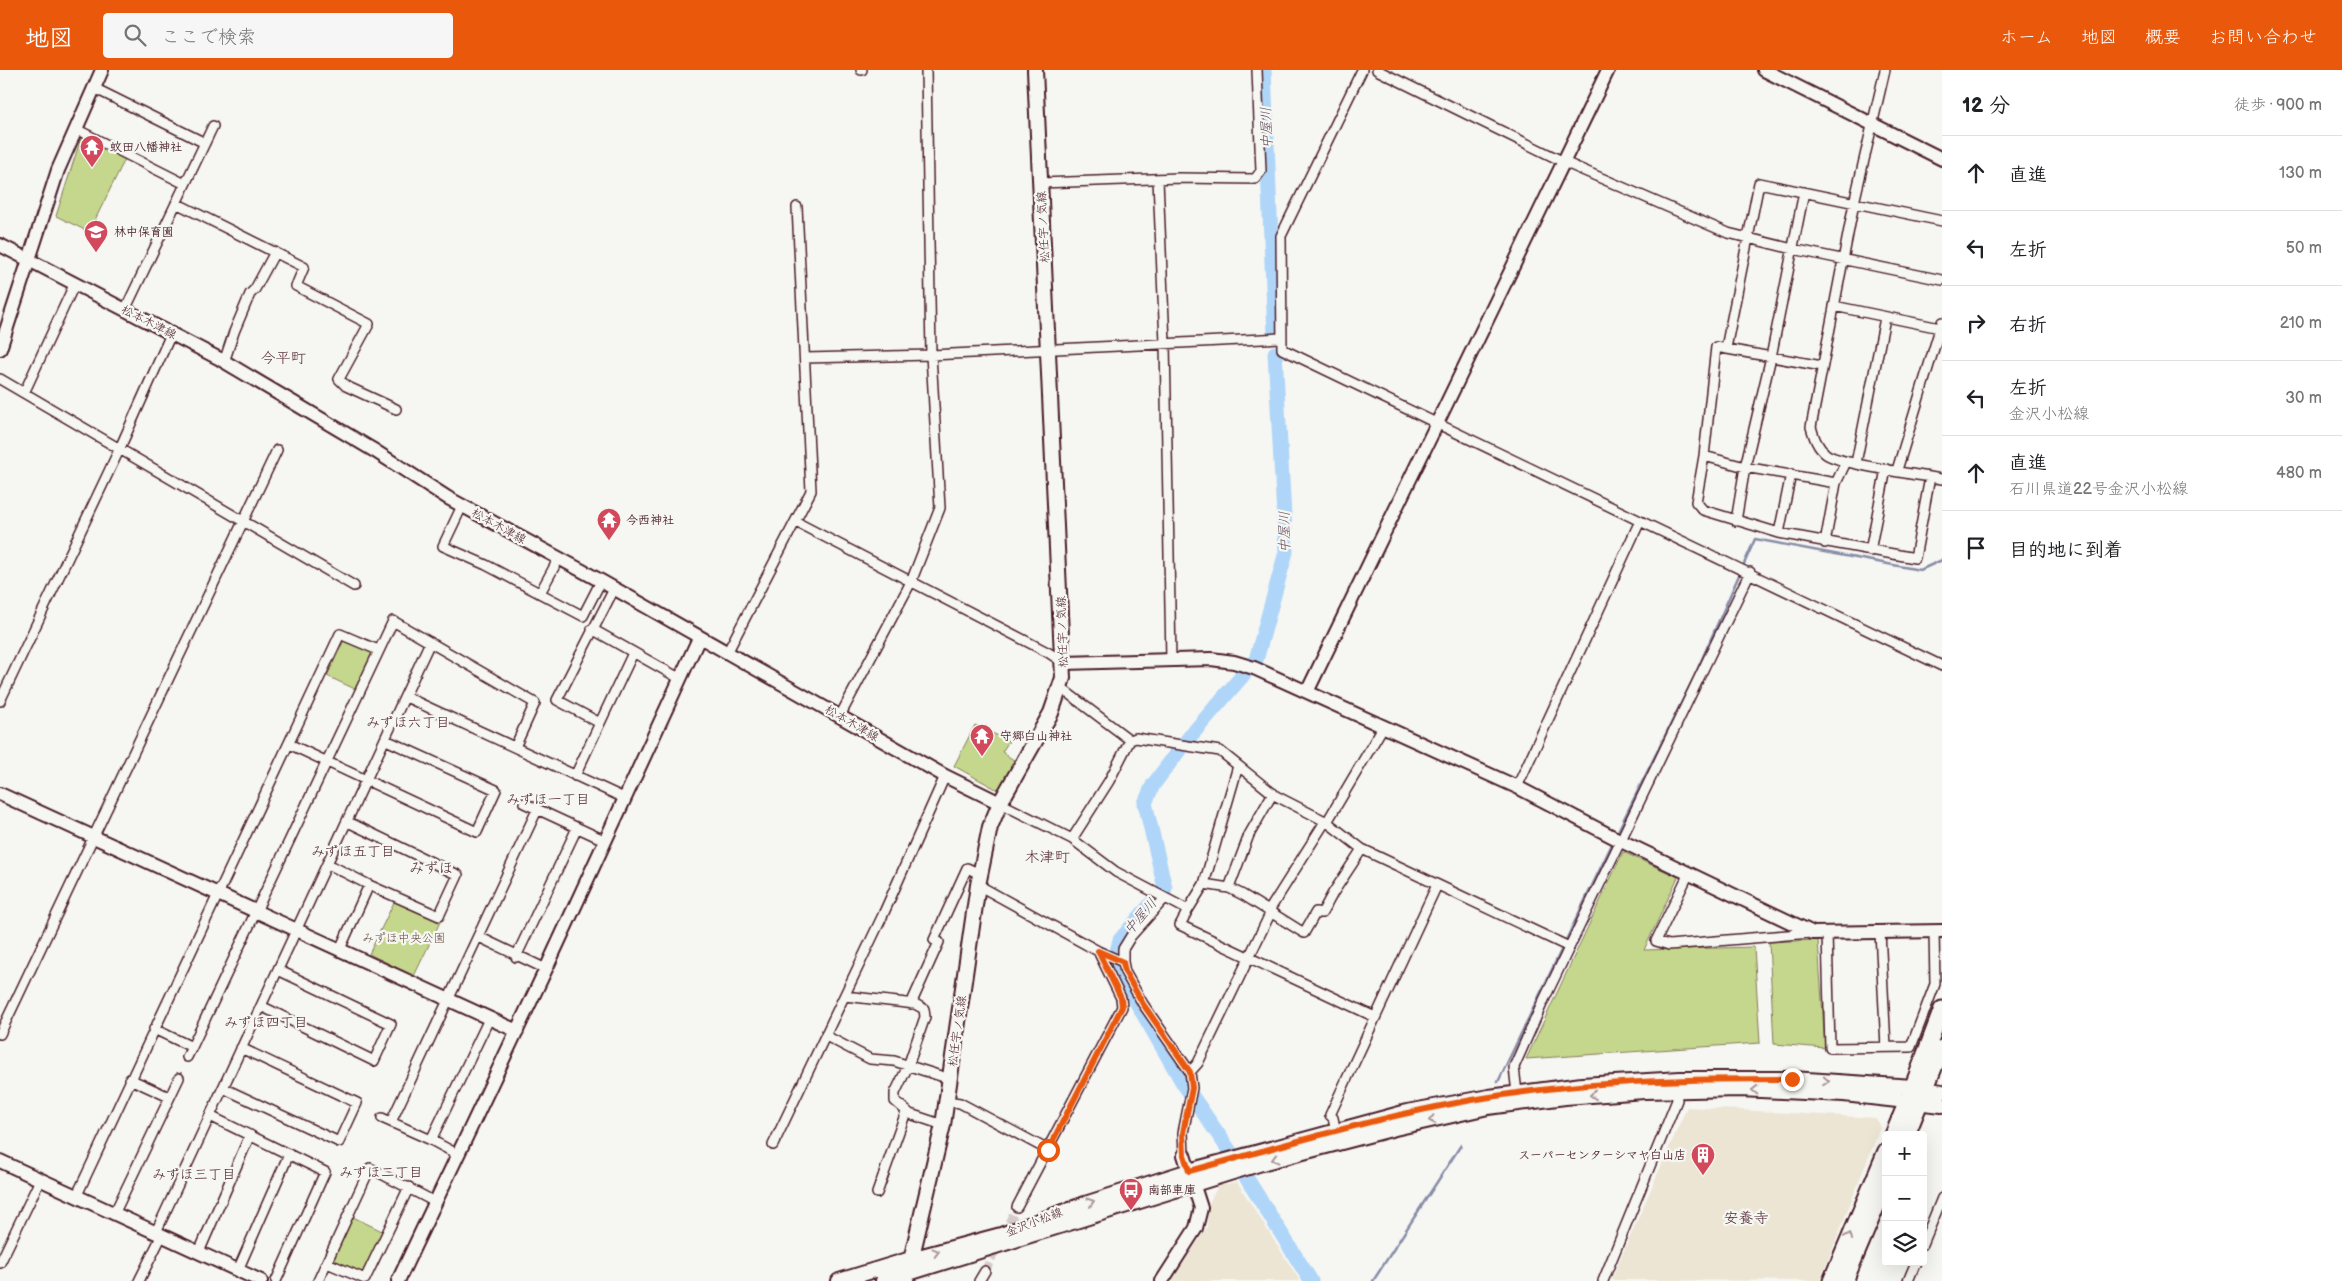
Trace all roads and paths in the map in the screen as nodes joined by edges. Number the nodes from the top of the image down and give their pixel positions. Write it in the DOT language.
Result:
graph roads {
  1 [pos="102,70"];
  2 [pos="926,70"];
  3 [pos="1035,70"];
  4 [pos="1257,70"];
  5 [pos="1362,70"];
  6 [pos="1377,70"];
  7 [pos="1608,70"];
  8 [pos="1764,70"];
  9 [pos="1885,70"];
  10 [pos="94,88"];
  11 [pos="1871,123"];
  12 [pos="214,126"];
  13 [pos="76,129"];
  14 [pos="205,143"];
  15 [pos="1942,159"];
  16 [pos="1564,162"];
  17 [pos="1158,180"];
  18 [pos="1041,183"];
  19 [pos="185,184"];
  20 [pos="1804,192"];
  21 [pos="176,203"];
  22 [pos="1854,203"];
  23 [pos="797,207"];
  24 [pos="1942,221"];
  25 [pos="1747,239"];
  26 [pos="0,245"];
  27 [pos="1793,249"];
  28 [pos="274,252"];
  29 [pos="1844,259"];
  30 [pos="30,261"];
  31 [pos="1942,280"];
  32 [pos="74,284"];
  33 [pos="1834,306"];
  34 [pos="125,310"];
  35 [pos="1885,318"];
  36 [pos="1941,325"];
  37 [pos="171,334"];
  38 [pos="1281,338"];
  39 [pos="1165,343"];
  40 [pos="0,348"];
  41 [pos="1049,348"];
  42 [pos="1726,348"];
  43 [pos="931,355"];
  44 [pos="1771,357"];
  45 [pos="805,358"];
  46 [pos="224,362"];
  47 [pos="1822,366"];
  48 [pos="0,379"];
  49 [pos="24,393"];
  50 [pos="396,409"];
  51 [pos="1438,423"];
  52 [pos="120,448"];
  53 [pos="277,450"];
  54 [pos="1704,456"];
  55 [pos="1846,462"];
  56 [pos="1856,462"];
  57 [pos="1745,467"];
  58 [pos="1886,469"];
  59 [pos="1897,470"];
  60 [pos="1790,474"];
  61 [pos="1930,477"];
  62 [pos="1942,479"];
  63 [pos="1836,483"];
  64 [pos="462,506"];
  65 [pos="242,519"];
  66 [pos="1640,521"];
  67 [pos="1736,521"];
  68 [pos="796,522"];
  69 [pos="1779,534"];
  70 [pos="1825,543"];
  71 [pos="1870,551"];
  72 [pos="559,558"];
  73 [pos="1745,569"];
  74 [pos="601,581"];
  75 [pos="911,582"];
  76 [pos="354,586"];
  77 [pos="614,589"];
  78 [pos="540,593"];
  79 [pos="592,630"];
  80 [pos="699,638"];
  81 [pos="430,642"];
  82 [pos="378,650"];
  83 [pos="633,653"];
  84 [pos="727,653"];
  85 [pos="1171,660"];
  86 [pos="1064,663"];
  87 [pos="1942,666"];
  88 [pos="678,678"];
  89 [pos="1061,688"];
  90 [pos="1308,690"];
  91 [pos="406,696"];
  92 [pos="0,701"];
  93 [pos="840,716"];
  94 [pos="600,723"];
  95 [pos="1383,727"];
  96 [pos="386,740"];
  97 [pos="1130,740"];
  98 [pos="289,744"];
  99 [pos="515,747"];
  100 [pos="326,762"];
  101 [pos="1238,766"];
  102 [pos="575,776"];
  103 [pos="945,776"];
  104 [pos="367,780"];
  105 [pos="1517,787"];
  106 [pos="1273,793"];
  107 [pos="0,794"];
  108 [pos="624,798"];
  109 [pos="524,803"];
  110 [pos="1000,803"];
  111 [pos="538,810"];
  112 [pos="348,822"];
  113 [pos="1327,822"];
  114 [pos="577,828"];
  115 [pos="94,837"];
  116 [pos="1616,838"];
  117 [pos="1072,839"];
  118 [pos="604,840"];
  119 [pos="1362,849"];
  120 [pos="328,864"];
  121 [pos="1689,873"];
  122 [pos="979,880"];
  123 [pos="1204,884"];
  124 [pos="369,885"];
  125 [pos="1437,885"];
  126 [pos="1229,888"];
  127 [pos="219,893"];
  128 [pos="1161,895"];
  129 [pos="1188,910"];
  130 [pos="256,911"];
  131 [pos="1270,912"];
  132 [pos="298,930"];
  133 [pos="1938,931"];
  134 [pos="1880,932"];
  135 [pos="1814,933"];
  136 [pos="1827,934"];
  137 [pos="479,937"];
  138 [pos="1565,945"];
  139 [pos="340,950"];
  140 [pos="1098,951"];
  141 [pos="516,957"];
  142 [pos="1249,957"];
  143 [pos="1117,959"];
  144 [pos="546,969"];
  145 [pos="278,970"];
  146 [pos="845,996"];
  147 [pos="448,1000"];
  148 [pos="911,1004"];
  149 [pos="261,1006"];
  150 [pos="1942,1009"];
  151 [pos="1375,1017"];
  152 [pos="489,1019"];
  153 [pos="154,1029"];
  154 [pos="517,1031"];
  155 [pos="0,1034"];
  156 [pos="826,1036"];
  157 [pos="192,1047"];
  158 [pos="1886,1047"];
  159 [pos="241,1048"];
  160 [pos="1942,1048"];
  161 [pos="187,1057"];
  162 [pos="908,1066"];
  163 [pos="1190,1072"];
  164 [pos="178,1078"];
  165 [pos="950,1079"];
  166 [pos="130,1080"];
  167 [pos="223,1088"];
  168 [pos="1676,1091"];
  169 [pos="1942,1092"];
  170 [pos="1516,1093"];
  171 [pos="1917,1094"];
  172 [pos="169,1097"];
  173 [pos="947,1101"];
  174 [pos="1942,1105"];
  175 [pos="906,1112"];
  176 [pos="210,1116"];
  177 [pos="382,1118"];
  178 [pos="391,1122"];
  179 [pos="943,1124"];
  180 [pos="1895,1131"];
  181 [pos="1907,1131"];
  182 [pos="1336,1132"];
  183 [pos="250,1135"];
  184 [pos="431,1140"];
  185 [pos="773,1145"];
  186 [pos="1048,1150"];
  187 [pos="289,1154"];
  188 [pos="457,1154"];
  189 [pos="1184,1155"];
  190 [pos="1882,1160"];
  191 [pos="0,1161"];
  192 [pos="1247,1161"];
  193 [pos="1230,1167"];
  194 [pos="1189,1171"];
  195 [pos="40,1180"];
  196 [pos="1194,1185"];
  197 [pos="409,1187"];
  198 [pos="877,1193"];
  199 [pos="1882,1193"];
  200 [pos="76,1195"];
  201 [pos="1942,1198"];
  202 [pos="435,1202"];
  203 [pos="1018,1207"];
  204 [pos="115,1212"];
  205 [pos="159,1233"];
  206 [pos="1927,1234"];
  207 [pos="198,1252"];
  208 [pos="0,1263"];
  209 [pos="327,1264"];
  210 [pos="1914,1266"];
  211 [pos="238,1270"];
  212 [pos="909,1271"];
  213 [pos="985,1271"];
  214 [pos="139,1281"];
  215 [pos="261,1281"];
  216 [pos="276,1281"];
  217 [pos="318,1281"];
  218 [pos="398,1281"];
  219 [pos="839,1281"];
  220 [pos="882,1281"];
  221 [pos="980,1281"];
  222 [pos="1162,1281"];
  223 [pos="1603,1281"];
  224 [pos="1831,1281"];
  225 [pos="1845,1281"];
  226 [pos="1908,1281"];
  1 -- 10 [label="street"];
  2 -- 43 [label="street"];
  3 -- 18 [label="main road, 松任宇ノ気線"];
  4 -- 17 [label="street"];
  5 -- 38 [label="street"];
  6 -- 16 [label="street"];
  7 -- 16 [label="street"];
  8 -- 11 [label="street"];
  9 -- 11 [label="street"];
  10 -- 13 [label="street"];
  10 -- 14 [label="street"];
  11 -- 15 [label="street"];
  11 -- 22 [label="street"];
  12 -- 14 [label="street"];
  13 -- 19 [label="street"];
  13 -- 30 [label="street"];
  14 -- 19 [label="street"];
  16 -- 25 [label="street"];
  16 -- 51 [label="street"];
  17 -- 18 [label="street"];
  17 -- 39 [label="street"];
  18 -- 41 [label="main road, 松任宇ノ気線"];
  19 -- 21 [label="street"];
  20 -- 22 [label="street"];
  20 -- 25 [label="street"];
  20 -- 27 [label="street"];
  21 -- 28 [label="street"];
  21 -- 34 [label="street"];
  22 -- 24 [label="street"];
  22 -- 29 [label="street"];
  23 -- 45 [label="street"];
  25 -- 27 [label="street"];
  25 -- 42 [label="street"];
  26 -- 30 [label="street, 松本木津線"];
  27 -- 29 [label="street"];
  27 -- 44 [label="street"];
  28 -- 46 [label="street"];
  28 -- 50 [label="street"];
  29 -- 31 [label="street"];
  29 -- 33 [label="street"];
  30 -- 32 [label="street, 松本木津線"];
  30 -- 40 [label="street"];
  32 -- 34 [label="street, 松本木津線"];
  32 -- 49 [label="street"];
  33 -- 35 [label="street"];
  33 -- 47 [label="street"];
  34 -- 37 [label="street, 松本木津線"];
  35 -- 36 [label="street"];
  35 -- 56 [label="street"];
  36 -- 59 [label="street"];
  37 -- 46 [label="street, 松本木津線"];
  37 -- 52 [label="street"];
  38 -- 39 [label="street"];
  38 -- 51 [label="street"];
  39 -- 41 [label="street"];
  39 -- 85 [label="street"];
  41 -- 43 [label="street"];
  41 -- 86 [label="main road, 松任宇ノ気線"];
  42 -- 44 [label="street"];
  42 -- 54 [label="street"];
  43 -- 45 [label="street"];
  43 -- 75 [label="street"];
  44 -- 47 [label="street"];
  44 -- 57 [label="street"];
  45 -- 68 [label="street"];
  46 -- 64 [label="street, 松本木津線"];
  47 -- 55 [label="street"];
  48 -- 49 [label="street"];
  49 -- 52 [label="street"];
  51 -- 66 [label="street"];
  51 -- 90 [label="street"];
  52 -- 65 [label="street"];
  52 -- 92 [label="street"];
  53 -- 65 [label="street"];
  54 -- 57 [label="street"];
  54 -- 67 [label="street"];
  55 -- 56 [label="street"];
  55 -- 63 [label="street"];
  56 -- 58 [label="street"];
  57 -- 60 [label="street"];
  57 -- 67 [label="street"];
  58 -- 59 [label="street"];
  58 -- 71 [label="street"];
  59 -- 61 [label="street"];
  60 -- 63 [label="street"];
  60 -- 69 [label="street"];
  61 -- 62 [label="street"];
  61 -- 71 [label="street"];
  63 -- 70 [label="street"];
  64 -- 72 [label="street, 松本木津線"];
  64 -- 78 [label="street"];
  65 -- 76 [label="street"];
  65 -- 115 [label="street"];
  66 -- 73 [label="street"];
  66 -- 105 [label="street"];
  67 -- 69 [label="street"];
  68 -- 75 [label="street"];
  68 -- 84 [label="street"];
  69 -- 70 [label="street"];
  70 -- 71 [label="street"];
  72 -- 74 [label="street, 松本木津線"];
  72 -- 78 [label="street"];
  73 -- 87 [label="street"];
  73 -- 116 [label="street"];
  74 -- 77 [label="street, 松本木津線"];
  74 -- 78 [label="street"];
  75 -- 86 [label="street"];
  75 -- 93 [label="street"];
  77 -- 79 [label="street"];
  77 -- 80 [label="street, 松本木津線"];
  79 -- 83 [label="street"];
  79 -- 94 [label="street"];
  80 -- 84 [label="street, 松本木津線"];
  80 -- 88 [label="street"];
  81 -- 82 [label="street"];
  81 -- 91 [label="street"];
  81 -- 99 [label="street"];
  82 -- 98 [label="street"];
  82 -- 100 [label="street"];
  83 -- 88 [label="street"];
  83 -- 94 [label="street"];
  84 -- 93 [label="street, 松本木津線"];
  85 -- 86 [label="street"];
  85 -- 90 [label="street"];
  86 -- 89 [label="main road, 松任宇ノ気線"];
  88 -- 108 [label="street"];
  89 -- 97 [label="street"];
  89 -- 110 [label="main road, 松任宇ノ気線"];
  90 -- 95 [label="street"];
  91 -- 96 [label="street"];
  91 -- 99 [label="street"];
  93 -- 103 [label="street, 松本木津線"];
  94 -- 102 [label="street"];
  95 -- 105 [label="street"];
  95 -- 113 [label="street"];
  96 -- 104 [label="street"];
  96 -- 104 [label="street"];
  97 -- 101 [label="street"];
  97 -- 117 [label="street"];
  98 -- 100 [label="street"];
  98 -- 127 [label="street"];
  99 -- 102 [label="street"];
  100 -- 104 [label="street"];
  100 -- 130 [label="street"];
  101 -- 106 [label="street"];
  101 -- 123 [label="street"];
  102 -- 108 [label="street"];
  103 -- 110 [label="street, 松本木津線"];
  103 -- 146 [label="street"];
  104 -- 112 [label="street"];
  105 -- 116 [label="street"];
  106 -- 113 [label="street"];
  106 -- 126 [label="street"];
  107 -- 115 [label="street"];
  108 -- 118 [label="street"];
  109 -- 111 [label="street"];
  110 -- 117 [label="street"];
  110 -- 122 [label="main road, 松任宇ノ気線"];
  111 -- 114 [label="street"];
  111 -- 137 [label="street"];
  112 -- 120 [label="street"];
  112 -- 124 [label="street"];
  113 -- 119 [label="street"];
  113 -- 131 [label="street"];
  114 -- 118 [label="street"];
  114 -- 141 [label="street"];
  115 -- 127 [label="street"];
  115 -- 155 [label="street"];
  116 -- 121 [label="street"];
  116 -- 138 [label="street"];
  117 -- 128 [label="street"];
  118 -- 144 [label="street"];
  119 -- 125 [label="street"];
  119 -- 131 [label="street"];
  120 -- 124 [label="street"];
  120 -- 132 [label="street"];
  121 -- 135 [label="street"];
  121 -- 135 [label="street"];
  122 -- 140 [label="street"];
  122 -- 148 [label="street"];
  122 -- 165 [label="main road, 松任宇ノ気線"];
  123 -- 126 [label="street"];
  123 -- 129 [label="street"];
  124 -- 139 [label="street"];
  125 -- 138 [label="street"];
  125 -- 151 [label="street"];
  126 -- 131 [label="street"];
  127 -- 130 [label="street"];
  127 -- 153 [label="street"];
  128 -- 129 [label="street"];
  128 -- 143 [label="street"];
  129 -- 142 [label="street"];
  130 -- 132 [label="street"];
  130 -- 157 [label="street"];
  131 -- 142 [label="street"];
  132 -- 139 [label="street"];
  132 -- 145 [label="street"];
  133 -- 134 [label="street"];
  133 -- 158 [label="street"];
  134 -- 136 [label="street"];
  134 -- 158 [label="street"];
  135 -- 136 [label="street"];
  136 -- 158 [label="street"];
  137 -- 141 [label="street"];
  137 -- 147 [label="street"];
  138 -- 170 [label="street"];
  139 -- 147 [label="street"];
  140 -- 143 [label="street"];
  140 -- 186 [label="street"];
  141 -- 144 [label="street"];
  142 -- 151 [label="street"];
  142 -- 163 [label="street"];
  143 -- 163 [label="street"];
  144 -- 154 [label="street"];
  145 -- 149 [label="street"];
  145 -- 149 [label="street"];
  146 -- 148 [label="street"];
  146 -- 156 [label="street"];
  147 -- 152 [label="street"];
  147 -- 178 [label="street"];
  148 -- 162 [label="street"];
  149 -- 159 [label="street"];
  150 -- 171 [label="highway"];
  151 -- 182 [label="street"];
  152 -- 154 [label="street"];
  152 -- 184 [label="street"];
  153 -- 157 [label="street"];
  153 -- 166 [label="street"];
  154 -- 188 [label="street"];
  156 -- 162 [label="street"];
  156 -- 185 [label="street"];
  157 -- 161 [label="street"];
  159 -- 167 [label="street"];
  159 -- 167 [label="street"];
  160 -- 171 [label="highway"];
  162 -- 165 [label="street"];
  162 -- 175 [label="street"];
  163 -- 189 [label="street"];
  164 -- 172 [label="street"];
  165 -- 173 [label="main road, 松任宇ノ気線"];
  166 -- 172 [label="street"];
  166 -- 200 [label="street"];
  167 -- 176 [label="street"];
  171 -- 168 [label="main road, one-way"];
  168 -- 192 [label="main road, one-way"];
  168 -- 223 [label="street"];
  169 -- 171 [label="main road"];
  170 -- 171 [label="main road, one-way"];
  170 -- 182 [label="main road"];
  171 -- 174 [label="main road"];
  171 -- 180 [label="highway"];
  171 -- 181 [label="highway"];
  172 -- 204 [label="street"];
  173 -- 179 [label="main road, 松任宇ノ気線"];
  173 -- 186 [label="street"];
  175 -- 179 [label="street"];
  175 -- 198 [label="street"];
  176 -- 183 [label="street"];
  176 -- 205 [label="street"];
  177 -- 178 [label="street"];
  178 -- 184 [label="street"];
  179 -- 212 [label="main road, 松任宇ノ気線"];
  182 -- 192 [label="main road"];
  183 -- 187 [label="street"];
  183 -- 207 [label="street"];
  184 -- 188 [label="street"];
  186 -- 203 [label="street"];
  187 -- 211 [label="street"];
  187 -- 216 [label="street"];
  188 -- 202 [label="street"];
  189 -- 194 [label="street"];
  224 -- 190 [label="highway, one-way"];
  191 -- 195 [label="street"];
  192 -- 193 [label="main road"];
  193 -- 194 [label="main road, 金沢小松線"];
  193 -- 196 [label="main road, 金沢小松線"];
  194 -- 196 [label="street"];
  212 -- 194 [label="main road, 金沢小松線, one-way"];
  195 -- 200 [label="street"];
  195 -- 208 [label="street"];
  196 -- 212 [label="main road, 金沢小松線"];
  196 -- 222 [label="street"];
  197 -- 202 [label="street"];
  197 -- 209 [label="street"];
  197 -- 209 [label="street"];
  199 -- 225 [label="highway"];
  200 -- 204 [label="street"];
  201 -- 206 [label="street"];
  202 -- 218 [label="street"];
  204 -- 205 [label="street"];
  205 -- 207 [label="street"];
  205 -- 214 [label="street"];
  207 -- 211 [label="street"];
  209 -- 217 [label="street"];
  210 -- 226 [label="street"];
  211 -- 215 [label="street"];
  212 -- 219 [label="main road, 金沢小松線"];
  212 -- 220 [label="main road, 金沢小松線"];
  213 -- 221 [label="street"];
}
